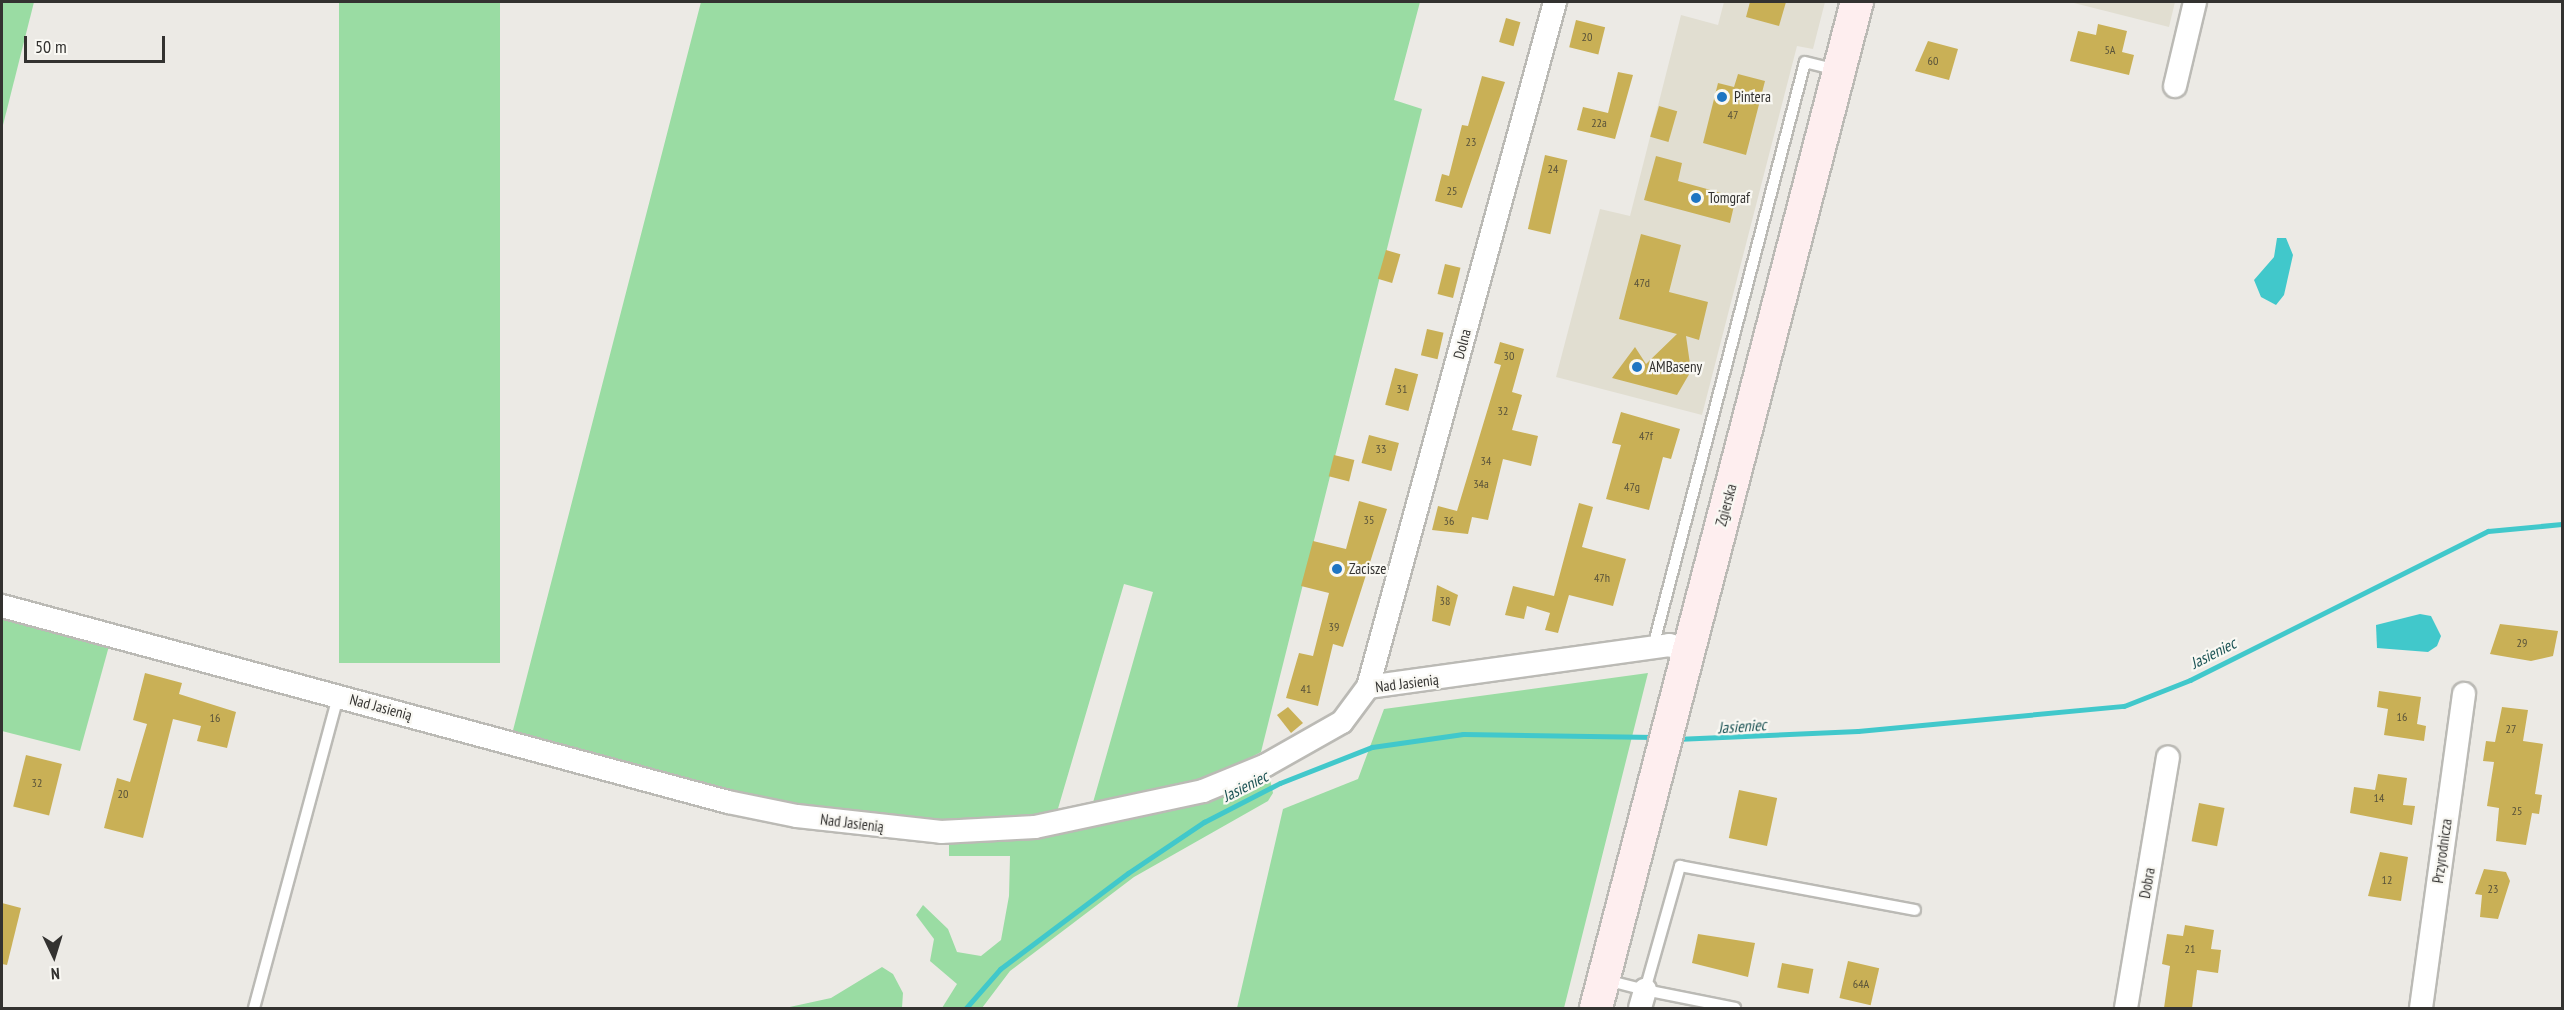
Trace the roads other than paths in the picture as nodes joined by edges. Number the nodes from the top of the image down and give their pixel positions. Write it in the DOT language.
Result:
graph roads {
  1 [pos="1555,2"];
  2 [pos="1857,2"];
  3 [pos="2195,2"];
  4 [pos="1839,71"];
  5 [pos="2175,86"];
  6 [pos="2,606"];
  7 [pos="1653,647"];
  8 [pos="1688,650"];
  9 [pos="1368,687"];
  10 [pos="2463,694"];
  11 [pos="338,696"];
  12 [pos="2168,758"];
  13 [pos="1915,910"];
  14 [pos="1600,994"];
  15 [pos="1642,999"];
  16 [pos="254,1008"];
  17 [pos="1735,1008"];
  18 [pos="2126,1008"];
  19 [pos="2421,1008"];
  1 -- 9 [label="street, Dolna"];
  2 -- 4 [label="main road, Zgierska"];
  3 -- 5 [label="street"];
  4 -- 7 [label="lane"];
  4 -- 8 [label="main road, Zgierska"];
  6 -- 11 [label="street, Nad Jasienią"];
  7 -- 8 [label="street, Nad Jasienią"];
  7 -- 9 [label="street, Nad Jasienią"];
  8 -- 14 [label="main road, Zgierska"];
  9 -- 11 [label="street, Nad Jasienią"];
  10 -- 19 [label="street, Przyrodnicza"];
  11 -- 16 [label="lane"];
  12 -- 18 [label="street, Dobra"];
  13 -- 15 [label="lane"];
  14 -- 15 [label="lane"];
  15 -- 17 [label="lane"];
}
